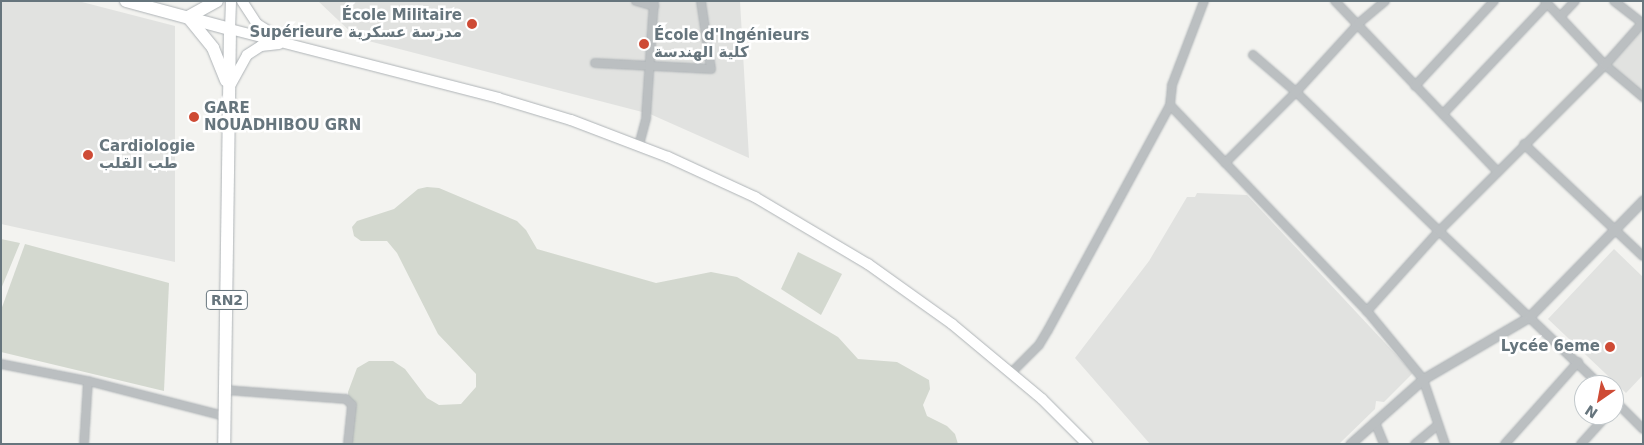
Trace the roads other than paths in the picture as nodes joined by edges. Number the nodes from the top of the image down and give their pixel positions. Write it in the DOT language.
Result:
graph roads {
  1 [pos="126,1"];
  2 [pos="216,1"];
  3 [pos="231,1"];
  4 [pos="242,1"];
  5 [pos="636,1"];
  6 [pos="701,1"];
  7 [pos="1204,1"];
  8 [pos="1335,1"];
  9 [pos="1385,1"];
  10 [pos="1494,1"];
  11 [pos="1575,1"];
  12 [pos="1614,1"];
  13 [pos="1546,2"];
  14 [pos="654,4"];
  15 [pos="188,17"];
  16 [pos="1560,17"];
  17 [pos="1359,23"];
  18 [pos="1643,23"];
  19 [pos="230,29"];
  20 [pos="300,46"];
  21 [pos="1253,55"];
  22 [pos="595,63"];
  23 [pos="1606,65"];
  24 [pos="650,66"];
  25 [pos="1415,86"];
  26 [pos="229,90"];
  27 [pos="1296,92"];
  28 [pos="1643,97"];
  29 [pos="1170,105"];
  30 [pos="1443,114"];
  31 [pos="1524,144"];
  32 [pos="639,145"];
  33 [pos="1225,163"];
  34 [pos="1498,172"];
  35 [pos="1643,200"];
  36 [pos="1615,229"];
  37 [pos="1439,232"];
  38 [pos="1643,256"];
  39 [pos="1367,311"];
  40 [pos="1529,317"];
  41 [pos="1578,362"];
  42 [pos="1,364"];
  43 [pos="1012,372"];
  44 [pos="1590,375"];
  45 [pos="1423,379"];
  46 [pos="88,381"];
  47 [pos="225,390"];
  48 [pos="1624,412"];
  49 [pos="224,416"];
  50 [pos="1375,422"];
  51 [pos="1438,425"];
  52 [pos="1598,425"];
  53 [pos="1643,429"];
  54 [pos="84,444"];
  55 [pos="224,444"];
  56 [pos="348,444"];
  57 [pos="1087,444"];
  58 [pos="1350,444"];
  59 [pos="1384,444"];
  60 [pos="1415,444"];
  61 [pos="1445,444"];
  62 [pos="1505,444"];
  63 [pos="1581,444"];
  1 -- 15 [label="highway"];
  2 -- 15 [label="highway"];
  3 -- 19 [label="main road"];
  4 -- 20 [label="main road"];
  5 -- 14 [label="street"];
  6 -- 24 [label="street"];
  7 -- 29 [label="street"];
  8 -- 17 [label="street"];
  9 -- 17 [label="street"];
  10 -- 25 [label="street"];
  11 -- 16 [label="street"];
  12 -- 18 [label="street"];
  13 -- 16 [label="street"];
  13 -- 30 [label="street"];
  14 -- 24 [label="street"];
  15 -- 19 [label="highway"];
  15 -- 26 [label="highway"];
  16 -- 23 [label="street"];
  17 -- 25 [label="street"];
  17 -- 27 [label="street"];
  18 -- 23 [label="street"];
  19 -- 20 [label="main road"];
  19 -- 26 [label="highway, RN2"];
  20 -- 26 [label="main road"];
  20 -- 32 [label="main road"];
  21 -- 27 [label="street"];
  22 -- 24 [label="street"];
  23 -- 28 [label="street"];
  23 -- 31 [label="street"];
  24 -- 32 [label="street"];
  25 -- 30 [label="street"];
  26 -- 47 [label="highway, RN2"];
  27 -- 33 [label="street"];
  27 -- 37 [label="street"];
  29 -- 33 [label="street"];
  29 -- 43 [label="street"];
  30 -- 34 [label="street"];
  31 -- 34 [label="street"];
  31 -- 36 [label="street"];
  32 -- 43 [label="main road"];
  33 -- 39 [label="street"];
  34 -- 37 [label="street"];
  35 -- 36 [label="street"];
  36 -- 38 [label="street"];
  36 -- 40 [label="street"];
  37 -- 39 [label="street"];
  37 -- 40 [label="street"];
  39 -- 45 [label="street"];
  40 -- 41 [label="street"];
  40 -- 45 [label="street"];
  41 -- 44 [label="street"];
  41 -- 62 [label="street"];
  42 -- 46 [label="street"];
  43 -- 57 [label="main road"];
  45 -- 50 [label="street"];
  45 -- 51 [label="street"];
  46 -- 49 [label="street"];
  46 -- 54 [label="street"];
  47 -- 49 [label="highway, RN2"];
  47 -- 56 [label="street"];
  48 -- 53 [label="street"];
  49 -- 55 [label="highway, RN2"];
  50 -- 58 [label="street"];
  50 -- 59 [label="street"];
  51 -- 60 [label="street"];
  51 -- 61 [label="street"];
  52 -- 63 [label="street"];
}
